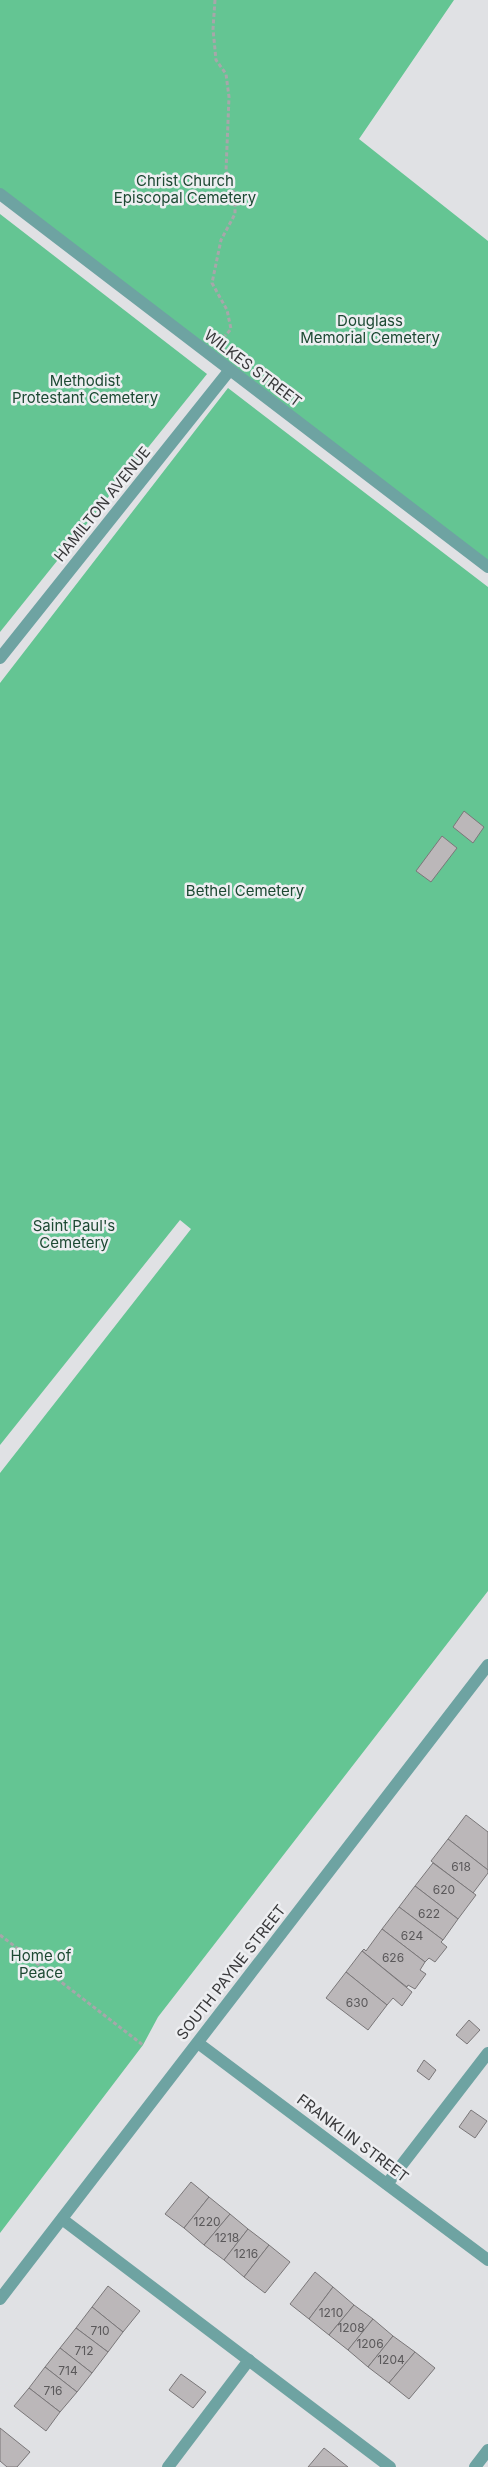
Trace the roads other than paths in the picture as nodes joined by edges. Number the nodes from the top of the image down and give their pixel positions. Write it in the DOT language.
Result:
graph roads {
  1 [pos="0,194"];
  2 [pos="229,371"];
  3 [pos="488,567"];
  4 [pos="0,658"];
  5 [pos="488,1664"];
  6 [pos="198,2043"];
  7 [pos="488,2053"];
  8 [pos="387,2184"];
  9 [pos="62,2219"];
  10 [pos="488,2260"];
  11 [pos="0,2299"];
  12 [pos="249,2360"];
  13 [pos="488,2450"];
  14 [pos="168,2467"];
  15 [pos="390,2467"];
  16 [pos="475,2467"];
  1 -- 2 [label="street, WILKES STREET"];
  2 -- 3 [label="street, WILKES STREET"];
  2 -- 4 [label="street, HAMILTON AVENUE"];
  5 -- 6 [label="street, SOUTH PAYNE STREET"];
  6 -- 8 [label="street, FRANKLIN STREET"];
  6 -- 9 [label="street, SOUTH PAYNE STREET"];
  7 -- 8 [label="street"];
  8 -- 10 [label="street, FRANKLIN STREET"];
  9 -- 11 [label="street, SOUTH PAYNE STREET"];
  9 -- 12 [label="street"];
  12 -- 14 [label="street"];
  12 -- 15 [label="street"];
  13 -- 16 [label="street"];
}
